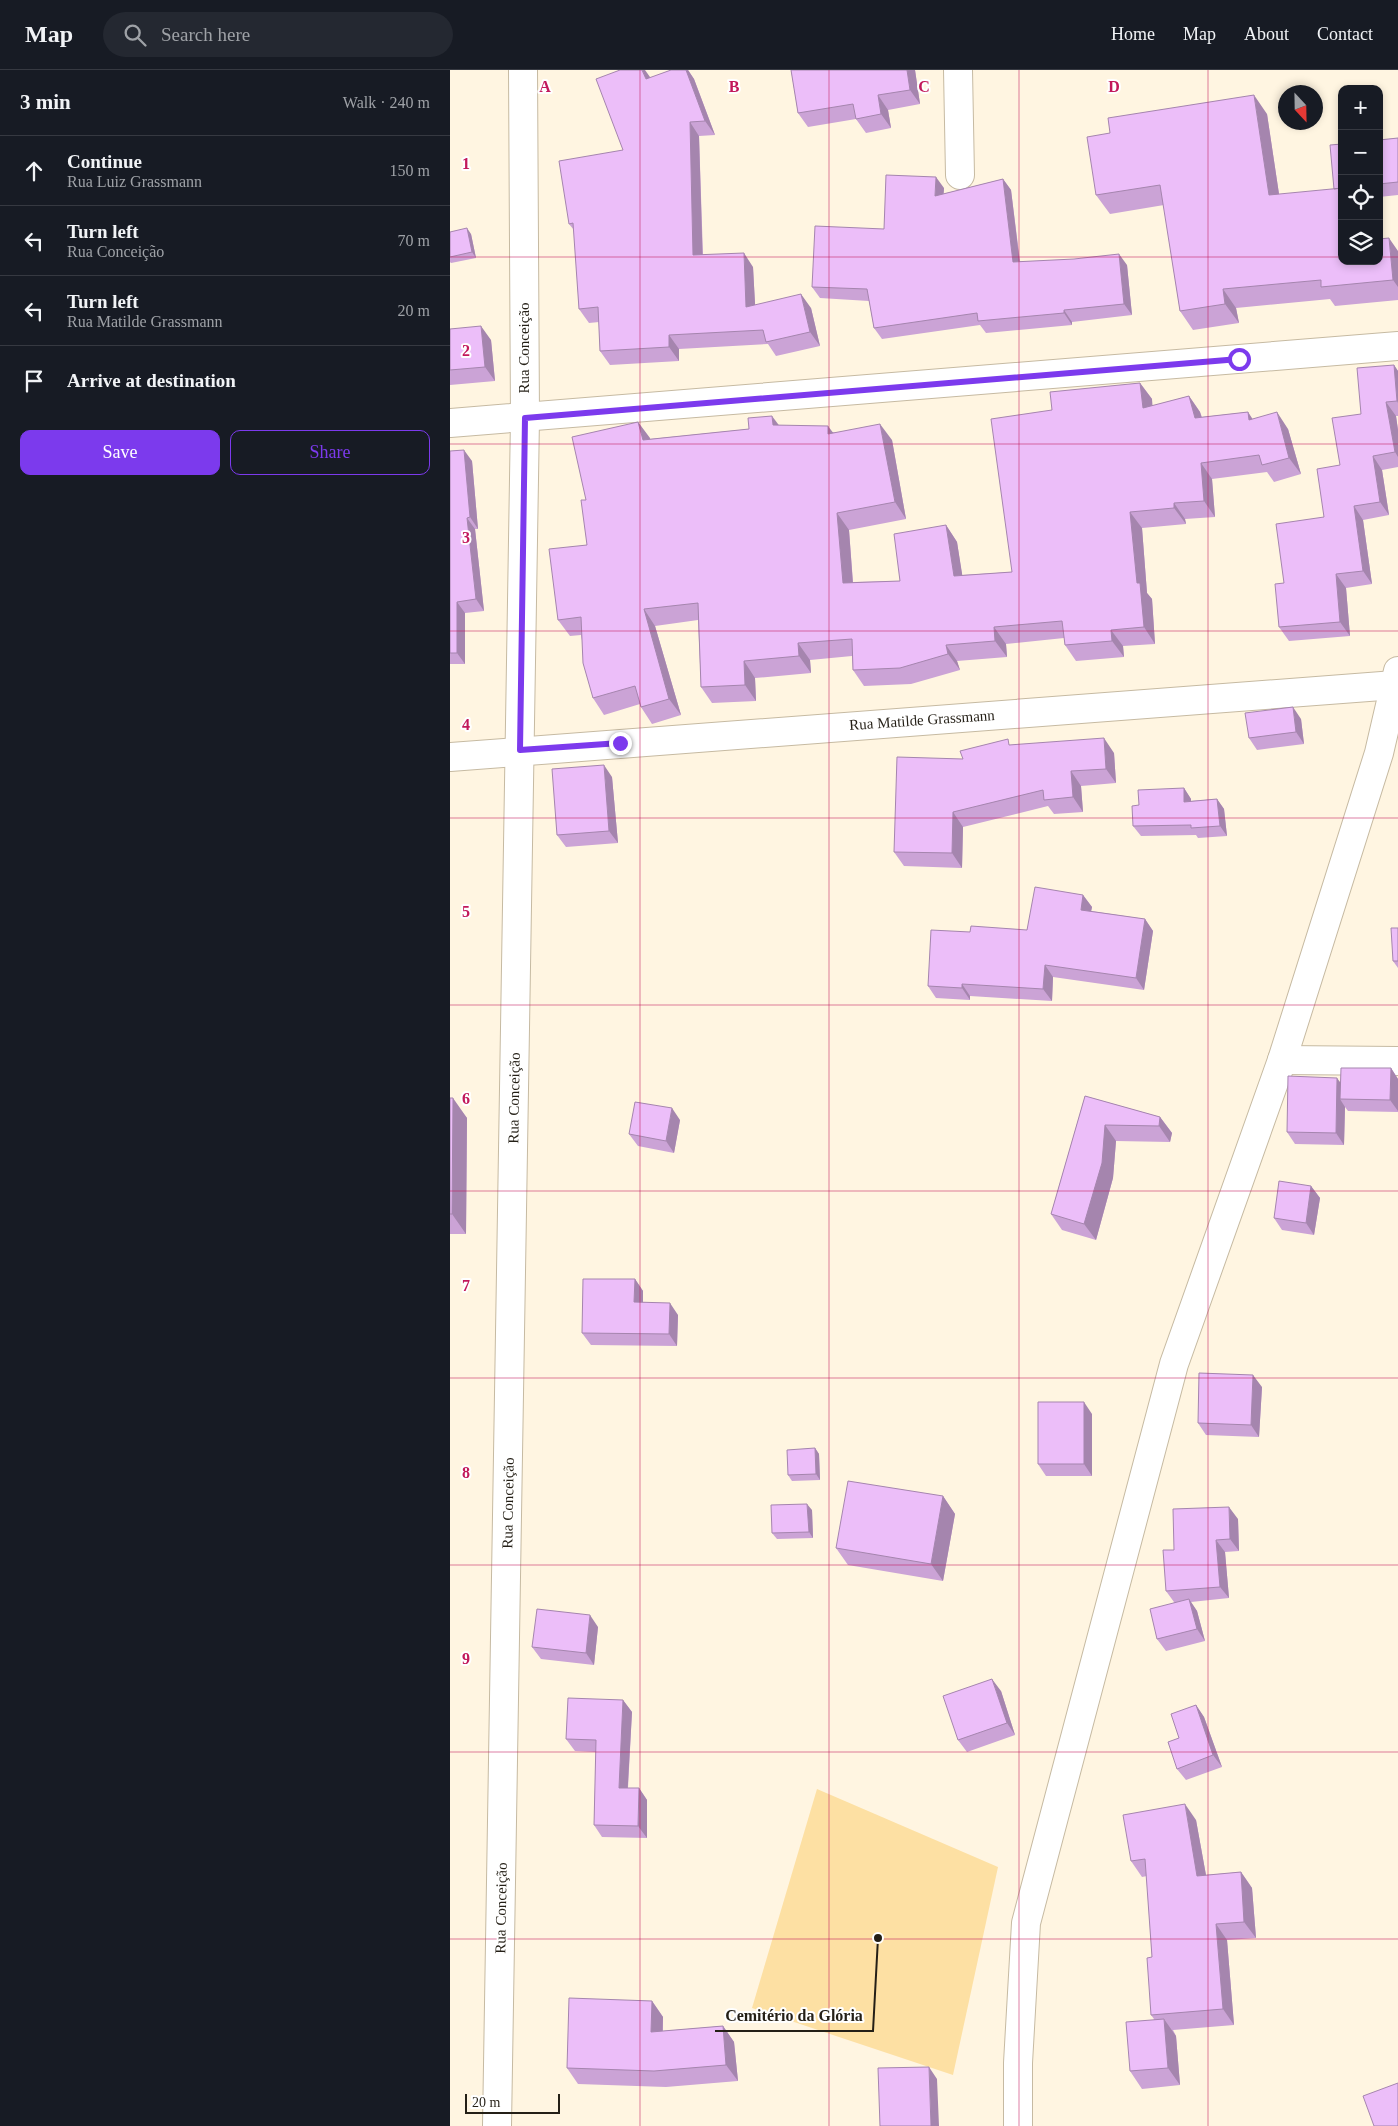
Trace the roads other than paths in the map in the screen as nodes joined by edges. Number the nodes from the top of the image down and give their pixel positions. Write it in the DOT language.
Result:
graph roads {
  1 [pos="524,70"];
  2 [pos="958,70"];
  3 [pos="960,175"];
  4 [pos="1398,346"];
  5 [pos="525,418"];
  6 [pos="450,423"];
  7 [pos="1396,678"];
  8 [pos="520,750"];
  9 [pos="450,757"];
  10 [pos="1282,1060"];
  11 [pos="1398,1061"];
  12 [pos="497,2126"];
  13 [pos="1018,2126"];
  1 -- 5 [label="street, Rua Conceição"];
  2 -- 3 [label="street"];
  4 -- 5 [label="street"];
  5 -- 6 [label="street"];
  5 -- 8 [label="street, Rua Conceição"];
  7 -- 8 [label="street, Rua Matilde Grassmann"];
  7 -- 10 [label="street"];
  8 -- 9 [label="street, Rua Matilde Grassmann"];
  8 -- 12 [label="street, Rua Conceição"];
  10 -- 11 [label="street"];
  10 -- 13 [label="street"];
}
